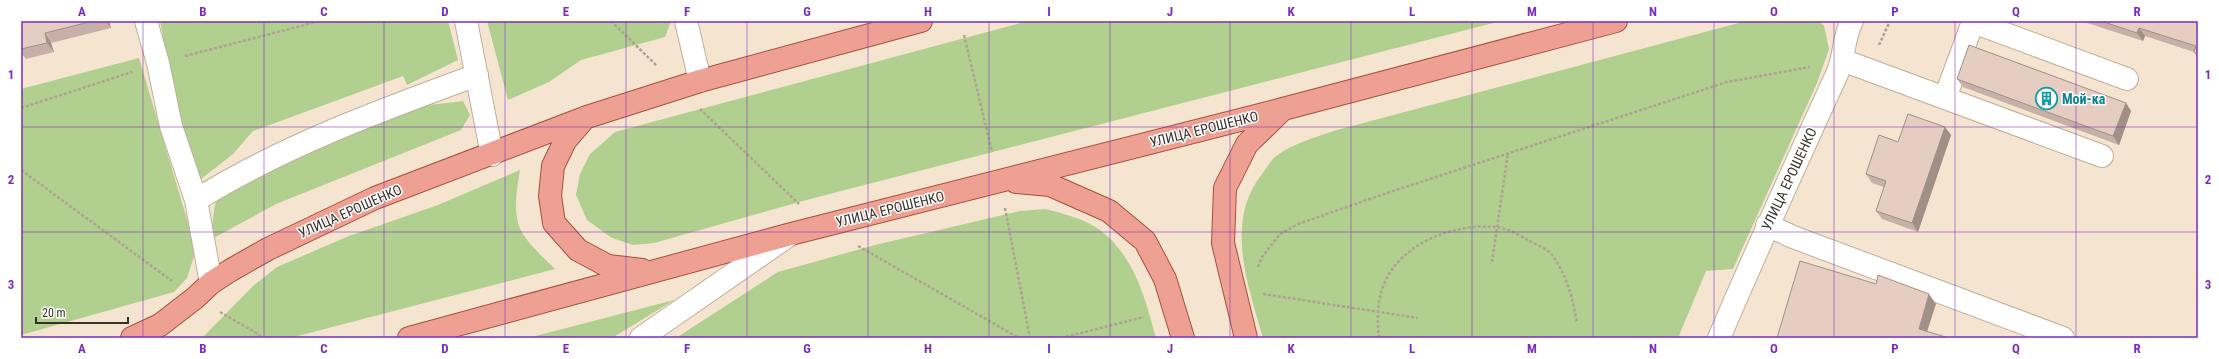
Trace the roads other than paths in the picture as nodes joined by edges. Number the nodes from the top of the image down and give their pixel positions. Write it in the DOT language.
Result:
graph roads {
  1 [pos="146,21"];
  2 [pos="466,21"];
  3 [pos="686,21"];
  4 [pos="921,21"];
  5 [pos="1616,21"];
  6 [pos="1847,23"];
  7 [pos="1840,65"];
  8 [pos="478,75"];
  9 [pos="2127,79"];
  10 [pos="700,81"];
  11 [pos="1945,98"];
  12 [pos="1283,109"];
  13 [pos="587,117"];
  14 [pos="492,155"];
  15 [pos="2102,156"];
  16 [pos="999,181"];
  17 [pos="196,200"];
  18 [pos="1768,225"];
  19 [pos="791,234"];
  20 [pos="651,272"];
  21 [pos="211,283"];
  22 [pos="132,338"];
  23 [pos="409,338"];
  24 [pos="641,338"];
  25 [pos="1183,338"];
  26 [pos="1246,338"];
  27 [pos="1719,338"];
  28 [pos="2064,338"];
  1 -- 17 [label="street"];
  2 -- 8 [label="street"];
  3 -- 10 [label="street"];
  4 -- 10 [label="main road, УЛИЦА ЕРОШЕНКО"];
  5 -- 12 [label="main road, УЛИЦА ЕРОШЕНКО"];
  6 -- 7 [label="street, УЛИЦА ЕРОШЕНКО"];
  7 -- 11 [label="street"];
  7 -- 18 [label="street, УЛИЦА ЕРОШЕНКО"];
  8 -- 14 [label="street"];
  8 -- 17 [label="street"];
  9 -- 11 [label="street"];
  10 -- 13 [label="main road, УЛИЦА ЕРОШЕНКО"];
  11 -- 15 [label="street"];
  12 -- 16 [label="main road, УЛИЦА ЕРОШЕНКО"];
  12 -- 26 [label="main road"];
  13 -- 14 [label="main road, УЛИЦА ЕРОШЕНКО"];
  13 -- 20 [label="main road, УЛИЦА ЕРОШЕНКО"];
  14 -- 21 [label="main road, УЛИЦА ЕРОШЕНКО"];
  16 -- 19 [label="main road, УЛИЦА ЕРОШЕНКО"];
  16 -- 25 [label="main road"];
  17 -- 21 [label="street"];
  18 -- 27 [label="street, УЛИЦА ЕРОШЕНКО"];
  18 -- 28 [label="street"];
  19 -- 20 [label="main road, УЛИЦА ЕРОШЕНКО"];
  19 -- 24 [label="street, УЛИЦА ЕРОШЕНКО"];
  20 -- 23 [label="main road, УЛИЦА ЕРОШЕНКО"];
  21 -- 22 [label="main road, УЛИЦА ЕРОШЕНКО"];
}
